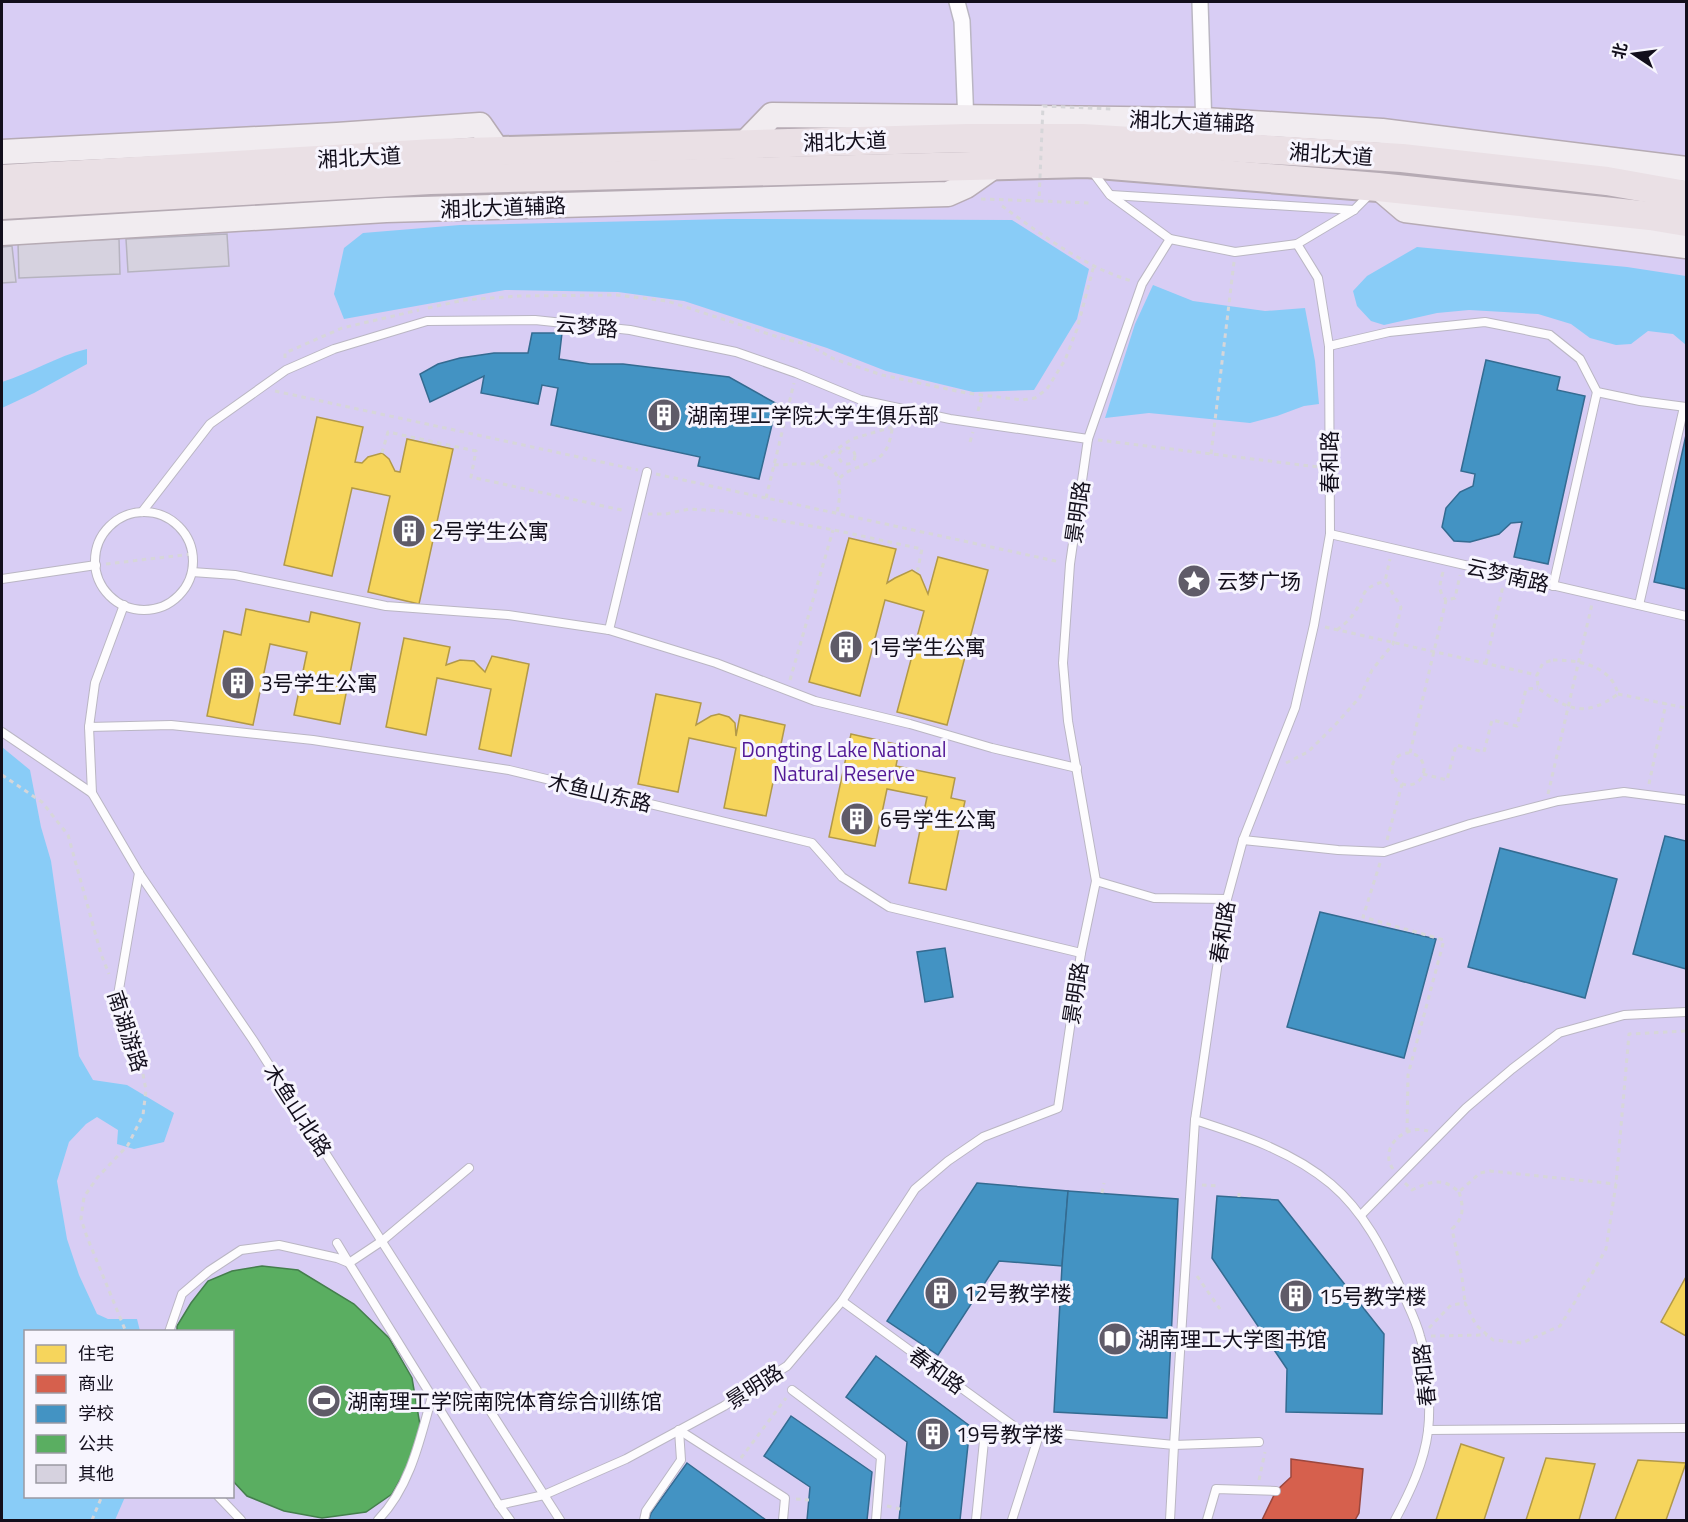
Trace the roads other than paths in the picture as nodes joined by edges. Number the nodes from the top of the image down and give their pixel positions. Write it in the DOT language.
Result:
graph roads {
  1 [pos="957,2"];
  2 [pos="1200,2"];
  3 [pos="966,127"];
  4 [pos="1205,133"];
  5 [pos="338,147"];
  6 [pos="2,152"];
  7 [pos="1086,162"];
  8 [pos="996,165"];
  9 [pos="1686,169"];
  10 [pos="2,179"];
  11 [pos="1378,187"];
  12 [pos="1110,195"];
  13 [pos="1686,195"];
  14 [pos="2,205"];
  15 [pos="1353,210"];
  16 [pos="1686,222"];
  17 [pos="2,233"];
  18 [pos="1170,239"];
  19 [pos="1297,244"];
  20 [pos="1686,246"];
  21 [pos="1329,346"];
  22 [pos="1597,392"];
  23 [pos="1685,407"];
  24 [pos="1088,439"];
  25 [pos="647,472"];
  26 [pos="142,512"];
  27 [pos="1330,534"];
  28 [pos="96,566"];
  29 [pos="192,572"];
  30 [pos="2,579"];
  31 [pos="1553,586"];
  32 [pos="124,604"];
  33 [pos="1639,605"];
  34 [pos="1686,616"];
  35 [pos="609,630"];
  36 [pos="89,727"];
  37 [pos="2,732"];
  38 [pos="1077,768"];
  39 [pos="92,793"];
  40 [pos="1686,800"];
  41 [pos="1243,840"];
  42 [pos="139,873"];
  43 [pos="1096,881"];
  44 [pos="1227,899"];
  45 [pos="1081,953"];
  46 [pos="118,995"];
  47 [pos="1686,1012"];
  48 [pos="1195,1120"];
  49 [pos="470,1168"];
  50 [pos="1361,1215"];
  51 [pos="382,1241"];
  52 [pos="337,1243"];
  53 [pos="349,1263"];
  54 [pos="842,1301"];
  55 [pos="170,1330"];
  56 [pos="792,1390"];
  57 [pos="432,1396"];
  58 [pos="1686,1428"];
  59 [pos="679,1431"];
  60 [pos="1428,1431"];
  61 [pos="1040,1432"];
  62 [pos="984,1440"];
  63 [pos="1259,1442"];
  64 [pos="1174,1445"];
  65 [pos="1276,1491"];
  66 [pos="544,1495"];
  67 [pos="219,1498"];
  68 [pos="499,1504"];
  69 [pos="242,1521"];
  70 [pos="378,1521"];
  71 [pos="510,1521"];
  72 [pos="560,1521"];
  73 [pos="644,1521"];
  74 [pos="783,1521"];
  75 [pos="876,1521"];
  76 [pos="976,1521"];
  77 [pos="1012,1521"];
  78 [pos="1170,1521"];
  79 [pos="1207,1521"];
  80 [pos="1395,1521"];
  1 -- 3 [label="street"];
  2 -- 4 [label="street"];
  3 -- 4 [label="highway, 湘北大道"];
  3 -- 5 [label="highway, 湘北大道"];
  4 -- 9 [label="main road, 湘北大道辅路"];
  4 -- 13 [label="highway, 湘北大道"];
  5 -- 6 [label="main road"];
  5 -- 10 [label="highway, 湘北大道"];
  7 -- 8 [label="highway, 湘北大道"];
  7 -- 11 [label="highway, 湘北大道"];
  7 -- 12 [label="lane"];
  8 -- 14 [label="highway, 湘北大道"];
  8 -- 17 [label="main road, 湘北大道辅路"];
  11 -- 15 [label="lane"];
  11 -- 16 [label="highway, 湘北大道"];
  11 -- 20 [label="main road"];
  12 -- 15 [label="lane"];
  12 -- 18 [label="lane"];
  15 -- 19 [label="lane"];
  18 -- 19 [label="lane"];
  18 -- 24 [label="lane, 景明路"];
  19 -- 21 [label="lane, 春和路"];
  21 -- 22 [label="lane"];
  21 -- 27 [label="lane, 春和路"];
  22 -- 23 [label="lane"];
  22 -- 31 [label="lane"];
  23 -- 33 [label="lane"];
  24 -- 26 [label="lane, 云梦路"];
  24 -- 38 [label="lane, 景明路"];
  25 -- 35 [label="lane"];
  26 -- 28 [label="lane"];
  26 -- 29 [label="lane"];
  27 -- 31 [label="lane, 云梦南路"];
  27 -- 41 [label="lane, 春和路"];
  28 -- 30 [label="lane"];
  28 -- 32 [label="lane"];
  29 -- 32 [label="lane"];
  29 -- 35 [label="lane"];
  31 -- 33 [label="lane, 云梦南路"];
  32 -- 36 [label="lane"];
  33 -- 34 [label="lane, 云梦南路"];
  35 -- 38 [label="lane"];
  36 -- 39 [label="lane"];
  36 -- 45 [label="lane, 木鱼山东路"];
  37 -- 39 [label="lane, 木鱼山北路"];
  38 -- 43 [label="lane, 景明路"];
  39 -- 42 [label="lane, 木鱼山北路"];
  40 -- 41 [label="lane"];
  41 -- 44 [label="lane, 春和路"];
  42 -- 46 [label="lane"];
  42 -- 51 [label="lane, 木鱼山北路"];
  43 -- 44 [label="lane"];
  43 -- 45 [label="lane, 景明路"];
  44 -- 48 [label="lane, 春和路"];
  45 -- 54 [label="lane, 景明路"];
  47 -- 50 [label="lane"];
  48 -- 50 [label="lane, 春和路"];
  48 -- 64 [label="lane"];
  49 -- 51 [label="lane"];
  50 -- 60 [label="lane, 春和路"];
  51 -- 53 [label="lane"];
  51 -- 66 [label="lane, 木鱼山北路"];
  52 -- 53 [label="lane"];
  53 -- 55 [label="lane"];
  53 -- 57 [label="lane"];
  54 -- 59 [label="lane, 景明路"];
  54 -- 61 [label="lane, 春和路"];
  56 -- 75 [label="lane"];
  57 -- 68 [label="lane"];
  57 -- 70 [label="lane"];
  58 -- 60 [label="lane"];
  59 -- 66 [label="lane, 景明路"];
  59 -- 73 [label="lane"];
  59 -- 74 [label="lane"];
  60 -- 80 [label="lane, 春和路"];
  61 -- 64 [label="lane, 春和路"];
  61 -- 77 [label="lane"];
  62 -- 76 [label="lane"];
  63 -- 64 [label="lane, 春和路"];
  64 -- 78 [label="lane"];
  65 -- 79 [label="lane"];
  66 -- 68 [label="lane, 景明路"];
  66 -- 72 [label="lane, 木鱼山北路"];
  67 -- 69 [label="lane"];
  68 -- 71 [label="lane"];
}
